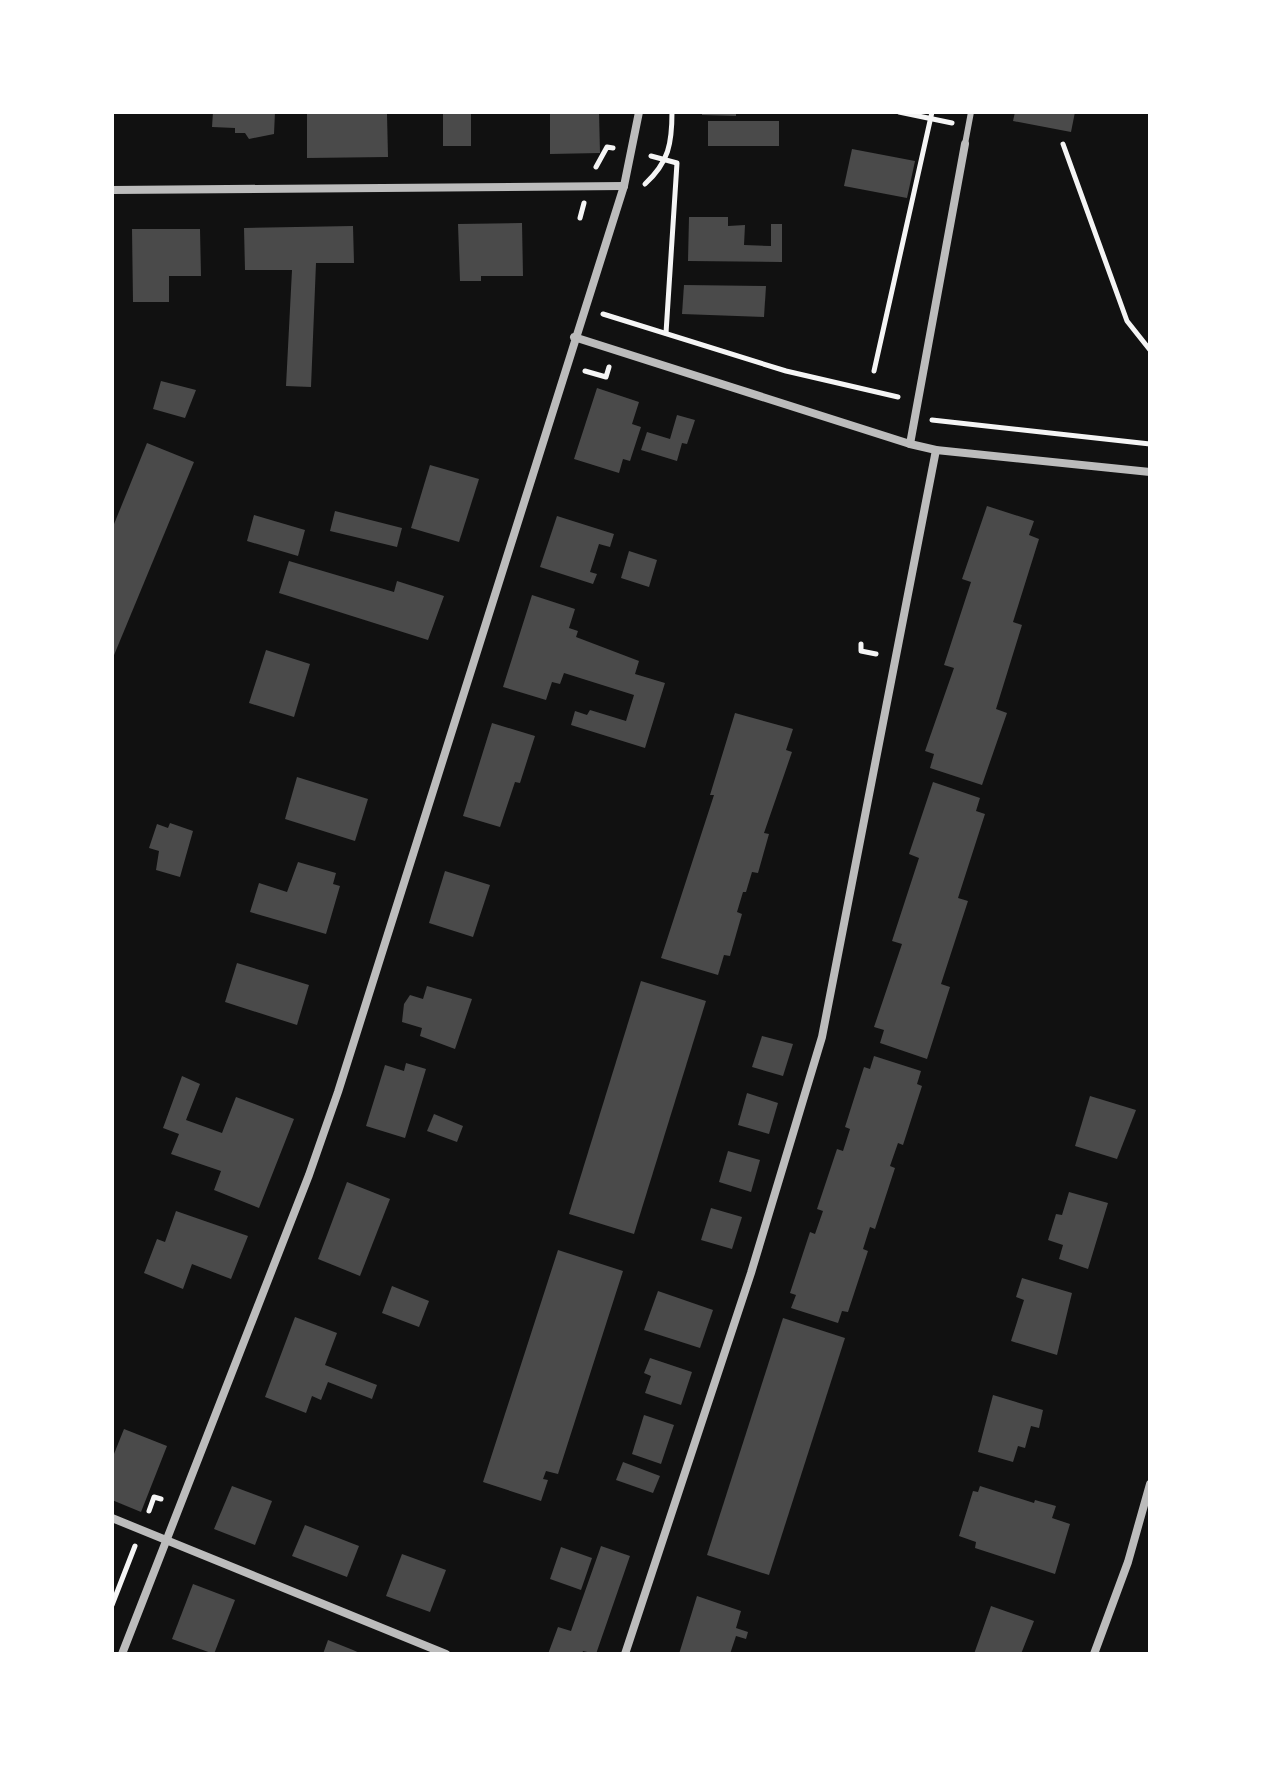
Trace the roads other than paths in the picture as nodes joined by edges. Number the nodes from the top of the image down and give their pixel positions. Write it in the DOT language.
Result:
graph roads {
  1 [pos="639,112"];
  2 [pos="971,112"];
  3 [pos="965,144"];
  4 [pos="624,186"];
  5 [pos="112,190"];
  6 [pos="574,337"];
  7 [pos="910,444"];
  8 [pos="936,450"];
  9 [pos="1150,472"];
  10 [pos="1150,1484"];
  11 [pos="112,1518"];
  12 [pos="166,1540"];
  13 [pos="122,1654"];
  14 [pos="446,1654"];
  15 [pos="625,1654"];
  16 [pos="1094,1654"];
  1 -- 4 [label="street"];
  2 -- 3 [label="lane"];
  3 -- 7 [label="street"];
  4 -- 5 [label="street"];
  4 -- 6 [label="street"];
  6 -- 7 [label="street"];
  6 -- 12 [label="street"];
  7 -- 8 [label="street"];
  8 -- 9 [label="street"];
  8 -- 15 [label="street"];
  10 -- 16 [label="street"];
  11 -- 12 [label="street"];
  12 -- 13 [label="street"];
  12 -- 14 [label="street"];
}
